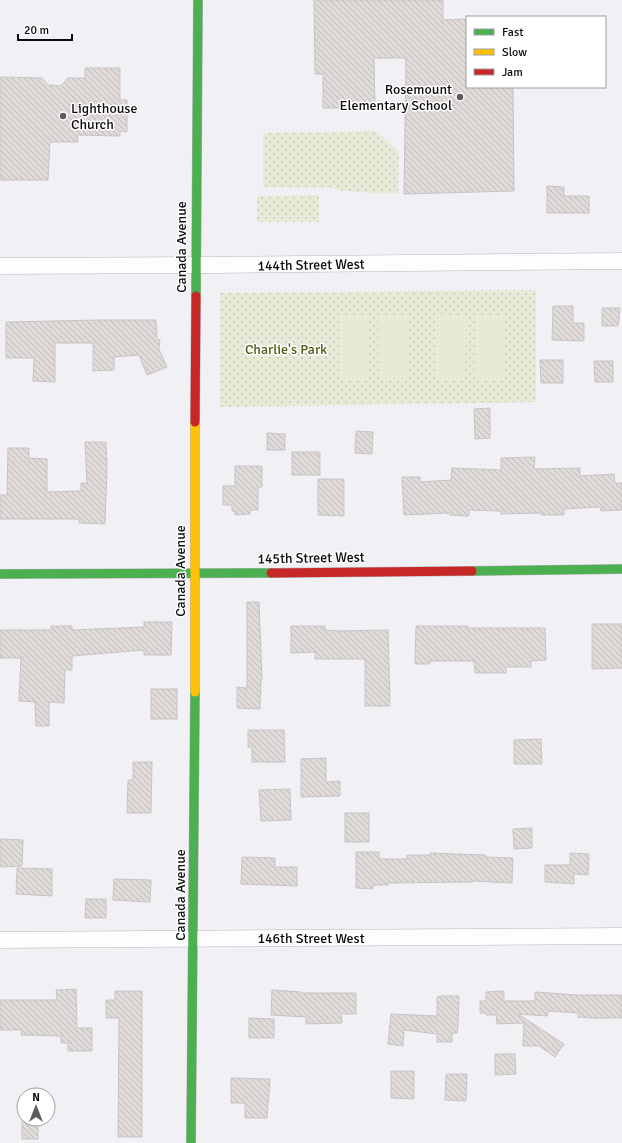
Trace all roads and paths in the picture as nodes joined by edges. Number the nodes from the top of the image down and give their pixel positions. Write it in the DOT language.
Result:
graph roads {
  1 [pos="198,0"];
  2 [pos="622,261"];
  3 [pos="0,266"];
  4 [pos="195,266"];
  5 [pos="622,569"];
  6 [pos="0,574"];
  7 [pos="194,574"];
  8 [pos="622,936"];
  9 [pos="194,938"];
  10 [pos="0,940"];
  11 [pos="191,1143"];
  1 -- 4 [label="street, Canada Avenue"];
  2 -- 4 [label="street, 144th Street West"];
  3 -- 4 [label="street, 144th Street West"];
  4 -- 7 [label="street, Canada Avenue"];
  5 -- 7 [label="street, 145th Street West"];
  6 -- 7 [label="street, 145th Street West"];
  7 -- 9 [label="street, Canada Avenue"];
  8 -- 9 [label="street, 146th Street West"];
  9 -- 10 [label="street, 146th Street West"];
  9 -- 11 [label="street, Canada Avenue"];
}
